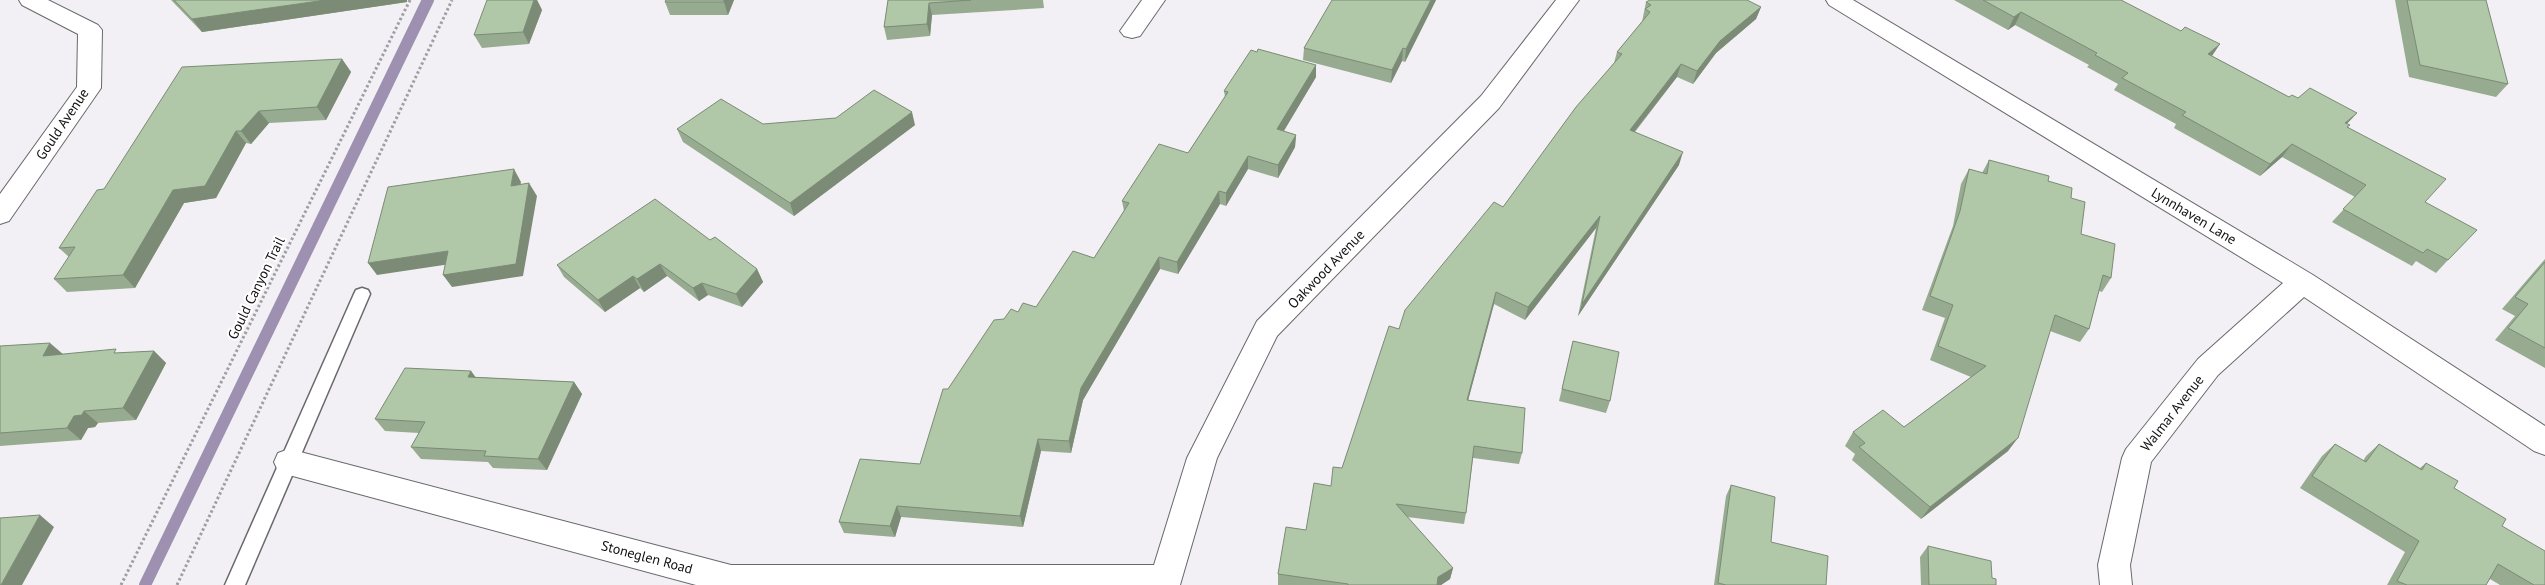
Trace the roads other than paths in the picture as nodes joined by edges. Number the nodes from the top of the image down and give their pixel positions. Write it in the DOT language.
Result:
graph roads {
  1 [pos="30,0"];
  2 [pos="1154,0"];
  3 [pos="1568,0"];
  4 [pos="1837,0"];
  5 [pos="1132,31"];
  6 [pos="0,214"];
  7 [pos="2303,282"];
  8 [pos="362,294"];
  9 [pos="2545,442"];
  10 [pos="289,462"];
  11 [pos="1164,583"];
  12 [pos="235,585"];
  13 [pos="2116,585"];
  1 -- 6 [label="street, Gould Avenue"];
  2 -- 5 [label="street"];
  3 -- 11 [label="street, Oakwood Avenue"];
  4 -- 7 [label="street, Lynnhaven Lane"];
  7 -- 9 [label="street, Lynnhaven Lane"];
  7 -- 13 [label="street, Walmar Avenue"];
  8 -- 10 [label="lane"];
  10 -- 11 [label="street, Stoneglen Road"];
  10 -- 12 [label="lane"];
}
